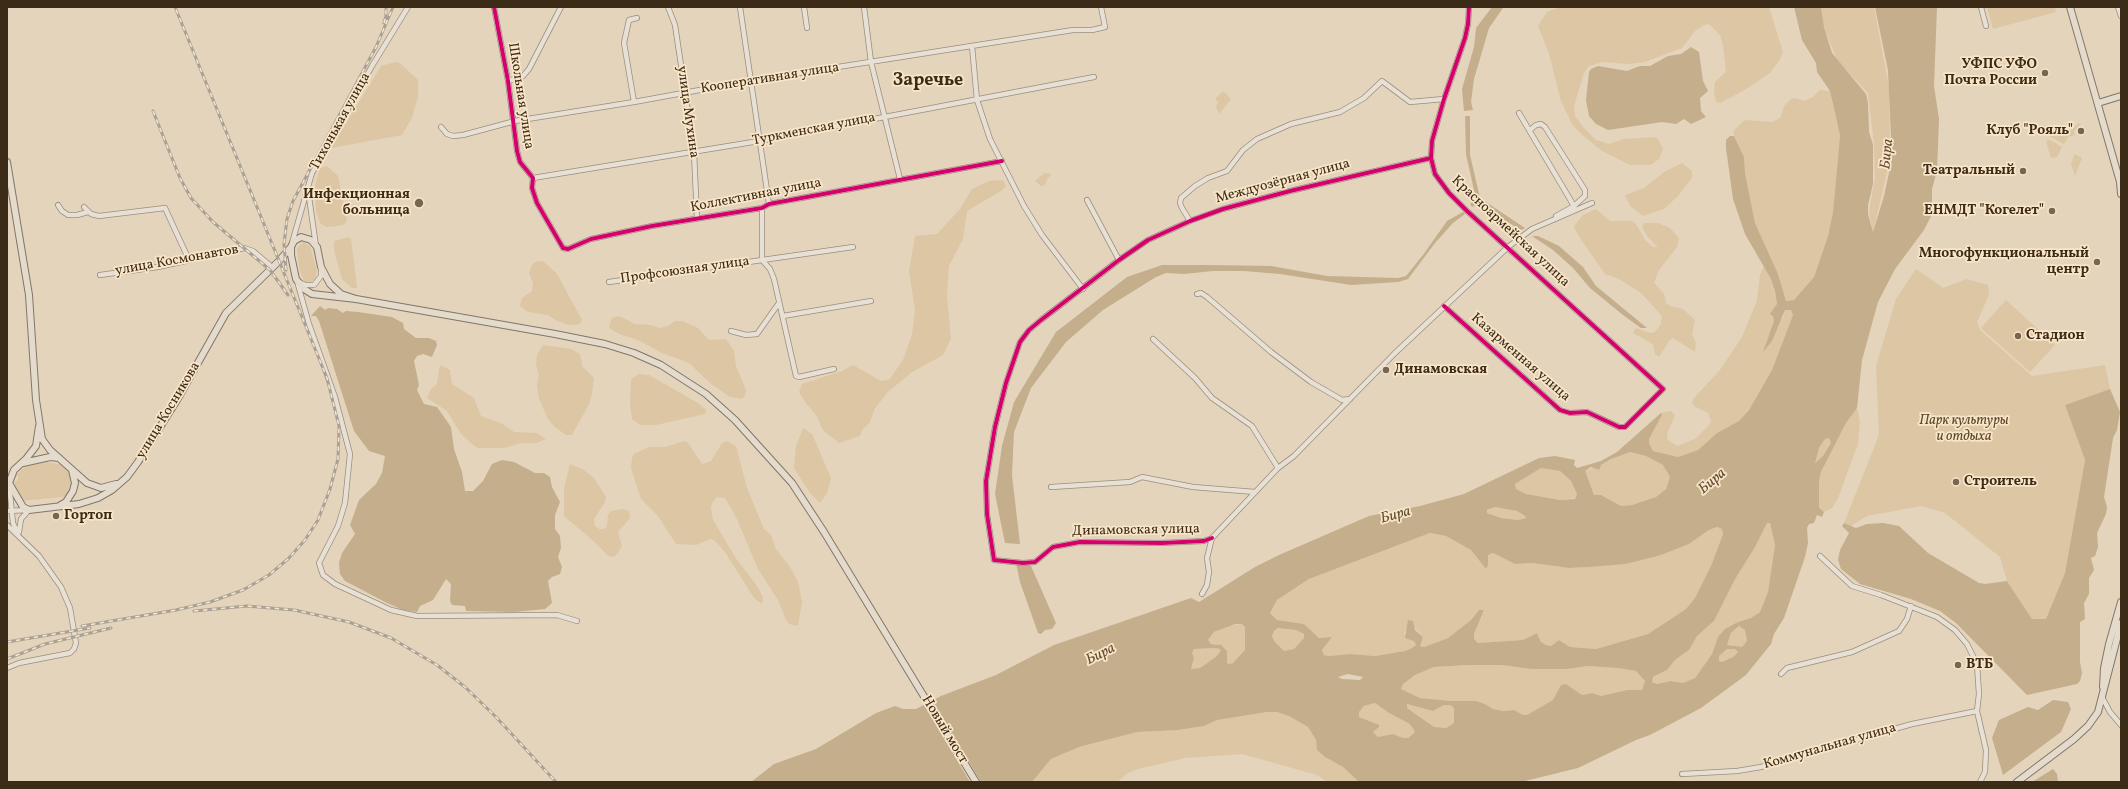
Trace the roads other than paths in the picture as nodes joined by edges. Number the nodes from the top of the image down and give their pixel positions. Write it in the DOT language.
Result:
graph roads {
  1 [pos="408,7"];
  2 [pos="494,7"];
  3 [pos="561,7"];
  4 [pos="668,7"];
  5 [pos="740,7"];
  6 [pos="804,7"];
  7 [pos="864,7"];
  8 [pos="1101,7"];
  9 [pos="1469,7"];
  10 [pos="1981,7"];
  11 [pos="2070,7"];
  12 [pos="2118,7"];
  13 [pos="2121,16"];
  14 [pos="637,18"];
  15 [pos="1986,26"];
  16 [pos="808,28"];
  17 [pos="972,46"];
  18 [pos="871,62"];
  19 [pos="1094,77"];
  20 [pos="508,81"];
  21 [pos="749,81"];
  22 [pos="685,93"];
  23 [pos="2121,96"];
  24 [pos="1444,99"];
  25 [pos="977,100"];
  26 [pos="634,102"];
  27 [pos="2098,104"];
  28 [pos="1519,113"];
  29 [pos="884,116"];
  30 [pos="515,121"];
  31 [pos="441,127"];
  32 [pos="1530,130"];
  33 [pos="759,141"];
  34 [pos="694,152"];
  35 [pos="1431,158"];
  36 [pos="1002,161"];
  37 [pos="7,162"];
  38 [pos="533,178"];
  39 [pos="900,179"];
  40 [pos="2121,183"];
  41 [pos="307,188"];
  42 [pos="2121,194"];
  43 [pos="1087,200"];
  44 [pos="1592,203"];
  45 [pos="769,204"];
  46 [pos="58,205"];
  47 [pos="1574,206"];
  48 [pos="84,207"];
  49 [pos="762,208"];
  50 [pos="88,212"];
  51 [pos="696,219"];
  52 [pos="1190,221"];
  53 [pos="1532,229"];
  54 [pos="292,245"];
  55 [pos="1508,247"];
  56 [pos="317,248"];
  57 [pos="853,248"];
  58 [pos="189,260"];
  59 [pos="762,260"];
  60 [pos="1119,260"];
  61 [pos="272,267"];
  62 [pos="321,267"];
  63 [pos="100,275"];
  64 [pos="296,279"];
  65 [pos="609,282"];
  66 [pos="1082,289"];
  67 [pos="1197,294"];
  68 [pos="356,299"];
  69 [pos="871,301"];
  70 [pos="779,303"];
  71 [pos="1444,306"];
  72 [pos="783,316"];
  73 [pos="731,331"];
  74 [pos="1153,339"];
  75 [pos="834,369"];
  76 [pos="1663,389"];
  77 [pos="1350,399"];
  78 [pos="39,426"];
  79 [pos="62,460"];
  80 [pos="21,464"];
  81 [pos="71,467"];
  82 [pos="1278,468"];
  83 [pos="127,477"];
  84 [pos="9,483"];
  85 [pos="1052,487"];
  86 [pos="7,492"];
  87 [pos="1255,492"];
  88 [pos="56,507"];
  89 [pos="13,510"];
  90 [pos="29,510"];
  91 [pos="7,511"];
  92 [pos="7,525"];
  93 [pos="19,537"];
  94 [pos="1212,538"];
  95 [pos="1820,556"];
  96 [pos="994,560"];
  97 [pos="1202,594"];
  98 [pos="2121,602"];
  99 [pos="1911,606"];
  100 [pos="2119,615"];
  101 [pos="578,621"];
  102 [pos="2121,624"];
  103 [pos="7,668"];
  104 [pos="1781,674"];
  105 [pos="2102,697"];
  106 [pos="1977,711"];
  107 [pos="2121,725"];
  108 [pos="1682,774"];
  109 [pos="976,782"];
  110 [pos="1980,782"];
  111 [pos="2017,782"];
  1 -- 41 [label="street, Тихонькая улица"];
  2 -- 20 [label="street, Школьная улица"];
  3 -- 20 [label="street, Школьная улица"];
  4 -- 22 [label="street, улица Мухина"];
  5 -- 21 [label="street"];
  6 -- 16 [label="street"];
  7 -- 18 [label="street"];
  8 -- 17 [label="street, Кооперативная улица"];
  9 -- 24 [label="street, Красноармейская улица"];
  10 -- 15 [label="street"];
  11 -- 27 [label="main road"];
  12 -- 13 [label="street"];
  14 -- 26 [label="street"];
  17 -- 18 [label="street, Кооперативная улица"];
  17 -- 25 [label="street"];
  18 -- 21 [label="street, Кооперативная улица"];
  18 -- 29 [label="street"];
  19 -- 25 [label="street, Туркменская улица"];
  20 -- 30 [label="street, Школьная улица"];
  21 -- 22 [label="street, Кооперативная улица"];
  21 -- 33 [label="street"];
  22 -- 26 [label="street, Кооперативная улица"];
  22 -- 34 [label="street, улица Мухина"];
  23 -- 27 [label="main road"];
  24 -- 35 [label="street, Красноармейская улица"];
  24 -- 52 [label="street"];
  25 -- 29 [label="street, Туркменская улица"];
  25 -- 36 [label="street"];
  26 -- 30 [label="street, Кооперативная улица"];
  27 -- 40 [label="main road"];
  28 -- 32 [label="street"];
  29 -- 33 [label="street, Туркменская улица"];
  29 -- 39 [label="street"];
  30 -- 31 [label="street, Кооперативная улица"];
  30 -- 38 [label="street, Школьная улица"];
  32 -- 47 [label="street"];
  32 -- 47 [label="street"];
  33 -- 34 [label="street, Туркменская улица"];
  33 -- 45 [label="street"];
  34 -- 38 [label="street, Туркменская улица"];
  34 -- 51 [label="street, улица Мухина"];
  35 -- 52 [label="street, Междуозёрная улица"];
  35 -- 55 [label="street, Красноармейская улица"];
  36 -- 39 [label="street, Коллективная улица"];
  36 -- 66 [label="street"];
  37 -- 78 [label="main road"];
  38 -- 51 [label="street, Коллективная улица"];
  39 -- 45 [label="street, Коллективная улица"];
  40 -- 42 [label="main road"];
  41 -- 54 [label="street, Тихонькая улица"];
  41 -- 56 [label="street"];
  43 -- 60 [label="street"];
  44 -- 53 [label="street"];
  45 -- 49 [label="street, Коллективная улица"];
  46 -- 50 [label="street"];
  47 -- 53 [label="street"];
  48 -- 50 [label="street"];
  49 -- 51 [label="street, Коллективная улица"];
  49 -- 59 [label="street"];
  50 -- 58 [label="street"];
  52 -- 60 [label="street, Междуозёрная улица"];
  53 -- 55 [label="street"];
  54 -- 56 [label="main road"];
  54 -- 61 [label="main road, улица Косникова"];
  54 -- 64 [label="main road"];
  55 -- 71 [label="street"];
  55 -- 76 [label="street, Красноармейская улица"];
  56 -- 62 [label="main road"];
  57 -- 59 [label="street, Профсоюзная улица"];
  58 -- 61 [label="street, улица Космонавтов"];
  58 -- 63 [label="street, улица Космонавтов"];
  59 -- 65 [label="street, Профсоюзная улица"];
  59 -- 70 [label="street"];
  60 -- 66 [label="street, Междуозёрная улица"];
  61 -- 83 [label="main road, улица Косникова"];
  62 -- 64 [label="street"];
  62 -- 68 [label="main road"];
  64 -- 68 [label="main road"];
  64 -- 101 [label="street"];
  66 -- 96 [label="street, Междуозёрная улица"];
  67 -- 77 [label="street"];
  68 -- 109 [label="main road, Новый мост"];
  69 -- 72 [label="street"];
  70 -- 72 [label="street"];
  70 -- 73 [label="street"];
  71 -- 76 [label="street, Казарменная улица"];
  71 -- 77 [label="street"];
  72 -- 75 [label="street"];
  74 -- 82 [label="street"];
  77 -- 82 [label="street"];
  78 -- 79 [label="main road"];
  78 -- 80 [label="main road"];
  79 -- 80 [label="main road"];
  79 -- 81 [label="main road"];
  80 -- 84 [label="main road"];
  81 -- 83 [label="main road"];
  81 -- 88 [label="main road"];
  82 -- 87 [label="street"];
  83 -- 88 [label="main road, улица Косникова"];
  84 -- 86 [label="street"];
  84 -- 89 [label="street"];
  84 -- 90 [label="main road"];
  85 -- 87 [label="street"];
  87 -- 94 [label="street"];
  88 -- 90 [label="main road, улица Косникова"];
  89 -- 90 [label="street, улица Косникова"];
  89 -- 91 [label="street, улица Косникова"];
  89 -- 93 [label="street"];
  90 -- 93 [label="street"];
  92 -- 93 [label="street"];
  93 -- 103 [label="street"];
  94 -- 96 [label="street, Динамовская улица"];
  94 -- 97 [label="street"];
  95 -- 99 [label="street"];
  98 -- 100 [label="main road"];
  99 -- 104 [label="street"];
  99 -- 106 [label="street"];
  100 -- 105 [label="main road"];
  102 -- 105 [label="main road"];
  105 -- 107 [label="street"];
  105 -- 111 [label="main road"];
  106 -- 108 [label="street, Коммунальная улица"];
  106 -- 110 [label="street"];
}
